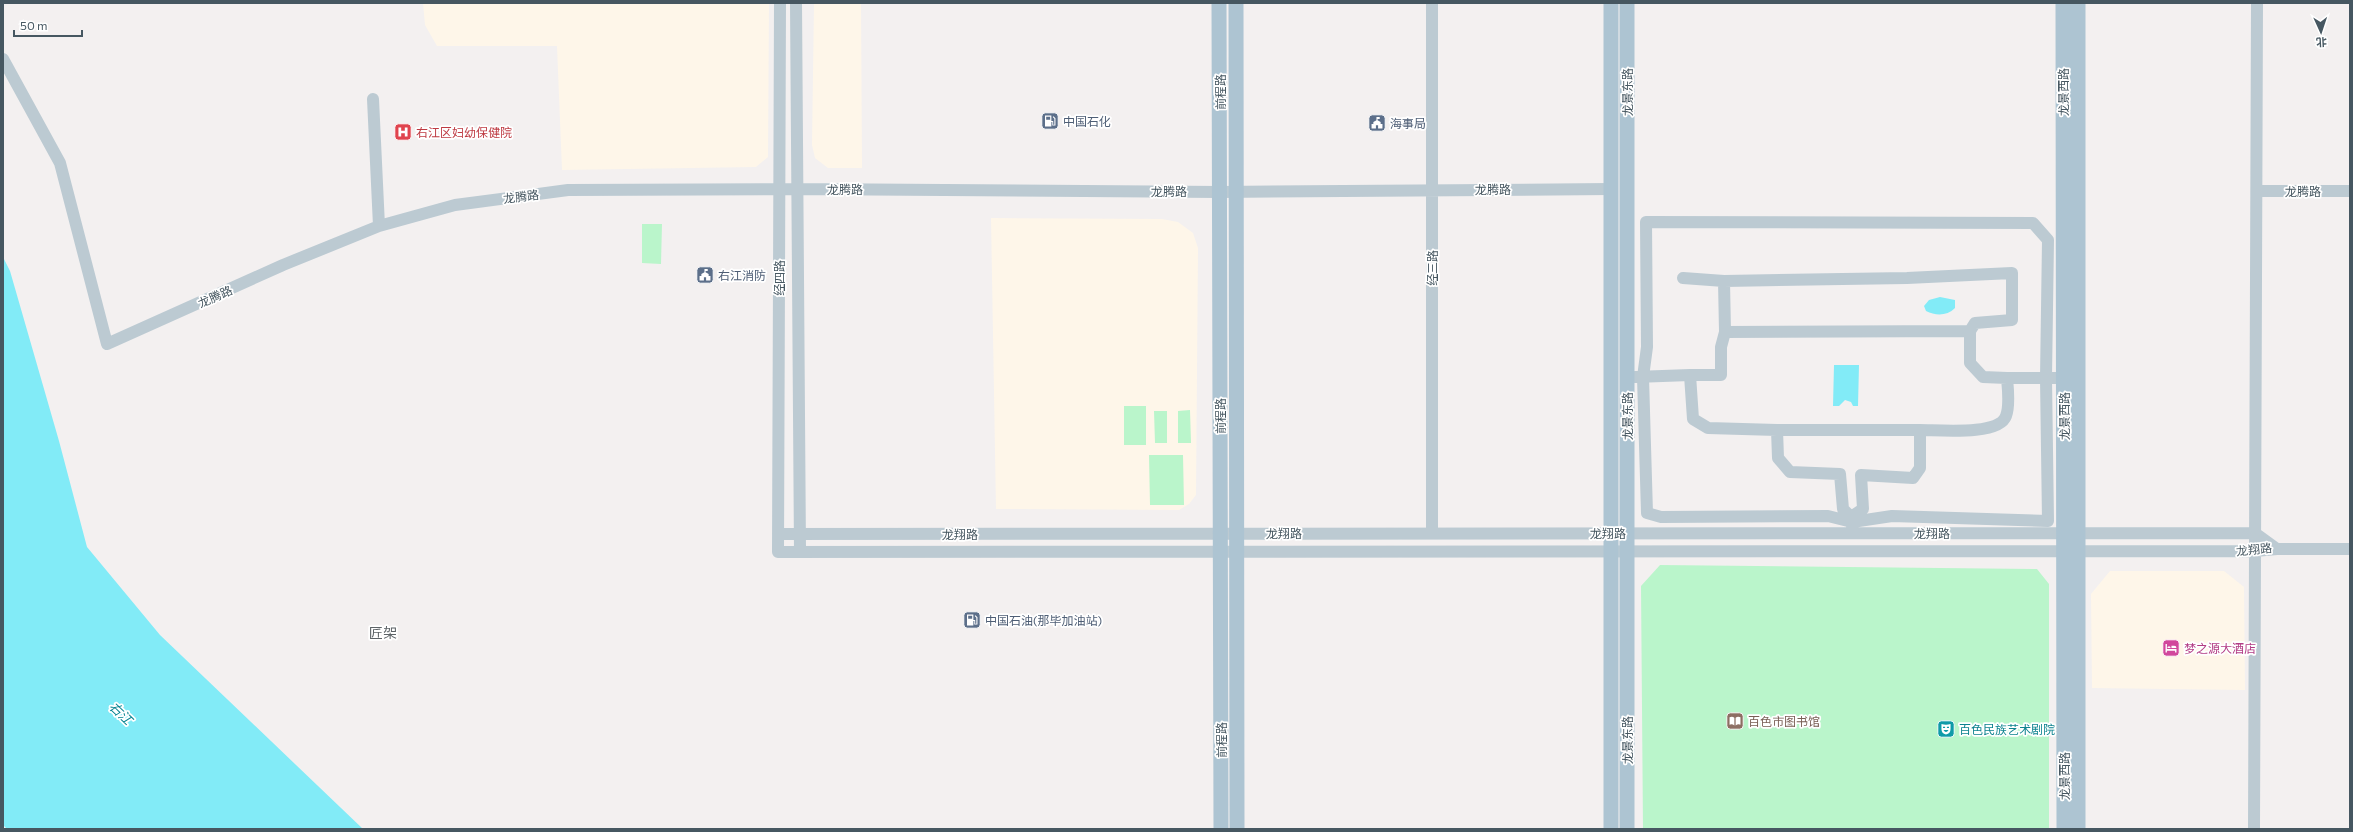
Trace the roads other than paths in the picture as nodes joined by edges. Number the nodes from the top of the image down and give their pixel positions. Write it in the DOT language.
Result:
graph roads {
  1 [pos="780,3"];
  2 [pos="796,3"];
  3 [pos="1220,3"];
  4 [pos="1236,3"];
  5 [pos="1432,3"];
  6 [pos="1611,3"];
  7 [pos="1627,3"];
  8 [pos="2063,3"];
  9 [pos="2078,3"];
  10 [pos="2258,3"];
  11 [pos="3,59"];
  12 [pos="372,99"];
  13 [pos="779,189"];
  14 [pos="797,189"];
  15 [pos="1611,189"];
  16 [pos="1432,190"];
  17 [pos="1236,191"];
  18 [pos="2257,191"];
  19 [pos="2350,191"];
  20 [pos="1220,192"];
  21 [pos="379,226"];
  22 [pos="1683,278"];
  23 [pos="1724,281"];
  24 [pos="1970,331"];
  25 [pos="1725,332"];
  26 [pos="1690,374"];
  27 [pos="1643,377"];
  28 [pos="1627,378"];
  29 [pos="2007,378"];
  30 [pos="2046,378"];
  31 [pos="2064,378"];
  32 [pos="1777,430"];
  33 [pos="1920,430"];
  34 [pos="1852,524"];
  35 [pos="1432,533"];
  36 [pos="1611,533"];
  37 [pos="1627,533"];
  38 [pos="2071,533"];
  39 [pos="2256,533"];
  40 [pos="778,534"];
  41 [pos="800,534"];
  42 [pos="1220,534"];
  43 [pos="1237,534"];
  44 [pos="2277,549"];
  45 [pos="2350,549"];
  46 [pos="2256,551"];
  47 [pos="778,552"];
  48 [pos="800,552"];
  49 [pos="1220,552"];
  50 [pos="1237,552"];
  51 [pos="1611,552"];
  52 [pos="1627,552"];
  53 [pos="2071,552"];
  54 [pos="1221,829"];
  55 [pos="1237,829"];
  56 [pos="1611,829"];
  57 [pos="1627,829"];
  58 [pos="2064,829"];
  59 [pos="2078,829"];
  60 [pos="2254,829"];
  1 -- 13 [label="street, 经四路"];
  2 -- 14 [label="street, 经四路"];
  3 -- 20 [label="main road, 前程路"];
  4 -- 17 [label="main road, 前程路"];
  5 -- 16 [label="street, 经三路"];
  6 -- 15 [label="main road, 龙景东路"];
  7 -- 28 [label="main road, 龙景东路"];
  8 -- 31 [label="main road, 龙景西路"];
  9 -- 38 [label="main road, 龙景西路"];
  10 -- 18 [label="street"];
  11 -- 21 [label="street, 龙腾路"];
  12 -- 21 [label="street"];
  13 -- 14 [label="street, 龙腾路"];
  13 -- 21 [label="street, 龙腾路"];
  13 -- 40 [label="street, 经四路"];
  14 -- 20 [label="street, 龙腾路"];
  14 -- 41 [label="street, 经四路"];
  15 -- 16 [label="street, 龙腾路"];
  15 -- 36 [label="main road, 龙景东路"];
  16 -- 17 [label="street, 龙腾路"];
  16 -- 35 [label="street, 经三路"];
  17 -- 20 [label="street, 龙腾路"];
  17 -- 43 [label="main road, 前程路"];
  18 -- 19 [label="street, 龙腾路"];
  18 -- 39 [label="street"];
  20 -- 42 [label="main road, 前程路"];
  22 -- 23 [label="street"];
  23 -- 24 [label="street"];
  23 -- 25 [label="street"];
  24 -- 25 [label="street"];
  24 -- 29 [label="street"];
  25 -- 26 [label="street"];
  26 -- 27 [label="street"];
  26 -- 32 [label="street"];
  27 -- 28 [label="street"];
  27 -- 30 [label="street"];
  27 -- 34 [label="street"];
  28 -- 37 [label="main road, 龙景东路"];
  29 -- 30 [label="street"];
  29 -- 33 [label="street"];
  30 -- 31 [label="street"];
  30 -- 34 [label="street"];
  31 -- 38 [label="main road, 龙景西路"];
  32 -- 33 [label="street"];
  32 -- 34 [label="street"];
  33 -- 34 [label="street"];
  34 -- 37 [label="street, 龙翔路"];
  34 -- 38 [label="street, 龙翔路"];
  35 -- 36 [label="street, 龙翔路"];
  35 -- 43 [label="street, 龙翔路"];
  36 -- 37 [label="street, 龙翔路"];
  36 -- 51 [label="main road, 龙景东路"];
  37 -- 52 [label="main road, 龙景东路"];
  38 -- 39 [label="street, 龙翔路"];
  38 -- 53 [label="main road, 龙景西路"];
  39 -- 44 [label="street, 龙翔路"];
  39 -- 46 [label="street"];
  40 -- 41 [label="street, 龙翔路"];
  40 -- 47 [label="street, 经四路"];
  41 -- 42 [label="street, 龙翔路"];
  41 -- 48 [label="street, 经四路"];
  42 -- 43 [label="street, 龙翔路"];
  42 -- 49 [label="main road, 前程路"];
  43 -- 50 [label="main road, 前程路"];
  44 -- 45 [label="street"];
  44 -- 46 [label="street, 龙翔路"];
  46 -- 53 [label="street, 龙翔路"];
  46 -- 60 [label="street"];
  47 -- 48 [label="street, 龙翔路"];
  48 -- 49 [label="street, 龙翔路"];
  49 -- 50 [label="street, 龙翔路"];
  49 -- 54 [label="main road, 前程路"];
  50 -- 51 [label="street, 龙翔路"];
  50 -- 55 [label="main road, 前程路"];
  51 -- 52 [label="street, 龙翔路"];
  51 -- 56 [label="main road, 龙景东路"];
  52 -- 53 [label="street, 龙翔路"];
  52 -- 57 [label="main road, 龙景东路"];
  53 -- 58 [label="main road, 龙景西路"];
  53 -- 59 [label="main road, 龙景西路"];
}
